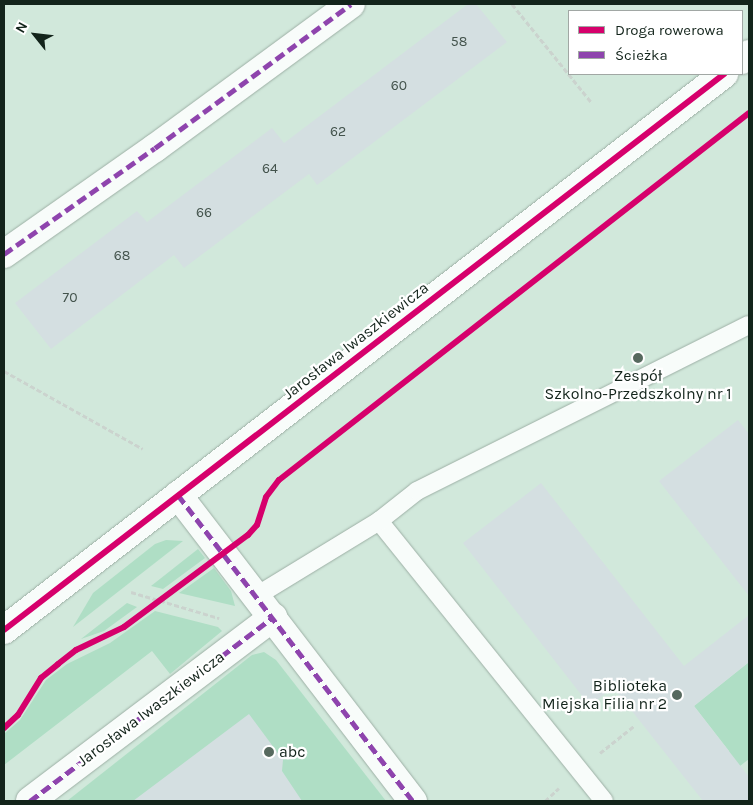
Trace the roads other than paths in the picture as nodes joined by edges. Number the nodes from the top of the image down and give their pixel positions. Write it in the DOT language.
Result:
graph roads {
  1 [pos="351,4"];
  2 [pos="723,75"];
  3 [pos="14,246"];
  4 [pos="749,325"];
  5 [pos="178,496"];
  6 [pos="379,521"];
  7 [pos="258,595"];
  8 [pos="273,617"];
  9 [pos="4,630"];
  10 [pos="30,801"];
  11 [pos="413,801"];
  12 [pos="604,801"];
  1 -- 3 [label="street"];
  2 -- 5 [label="street, Jarosława Iwaszkiewicza"];
  4 -- 6 [label="lane"];
  5 -- 7 [label="street"];
  5 -- 9 [label="street, Jarosława Iwaszkiewicza"];
  6 -- 7 [label="lane"];
  6 -- 12 [label="lane"];
  7 -- 8 [label="street"];
  8 -- 10 [label="street, Jarosława Iwaszkiewicza"];
  8 -- 11 [label="street"];
}
